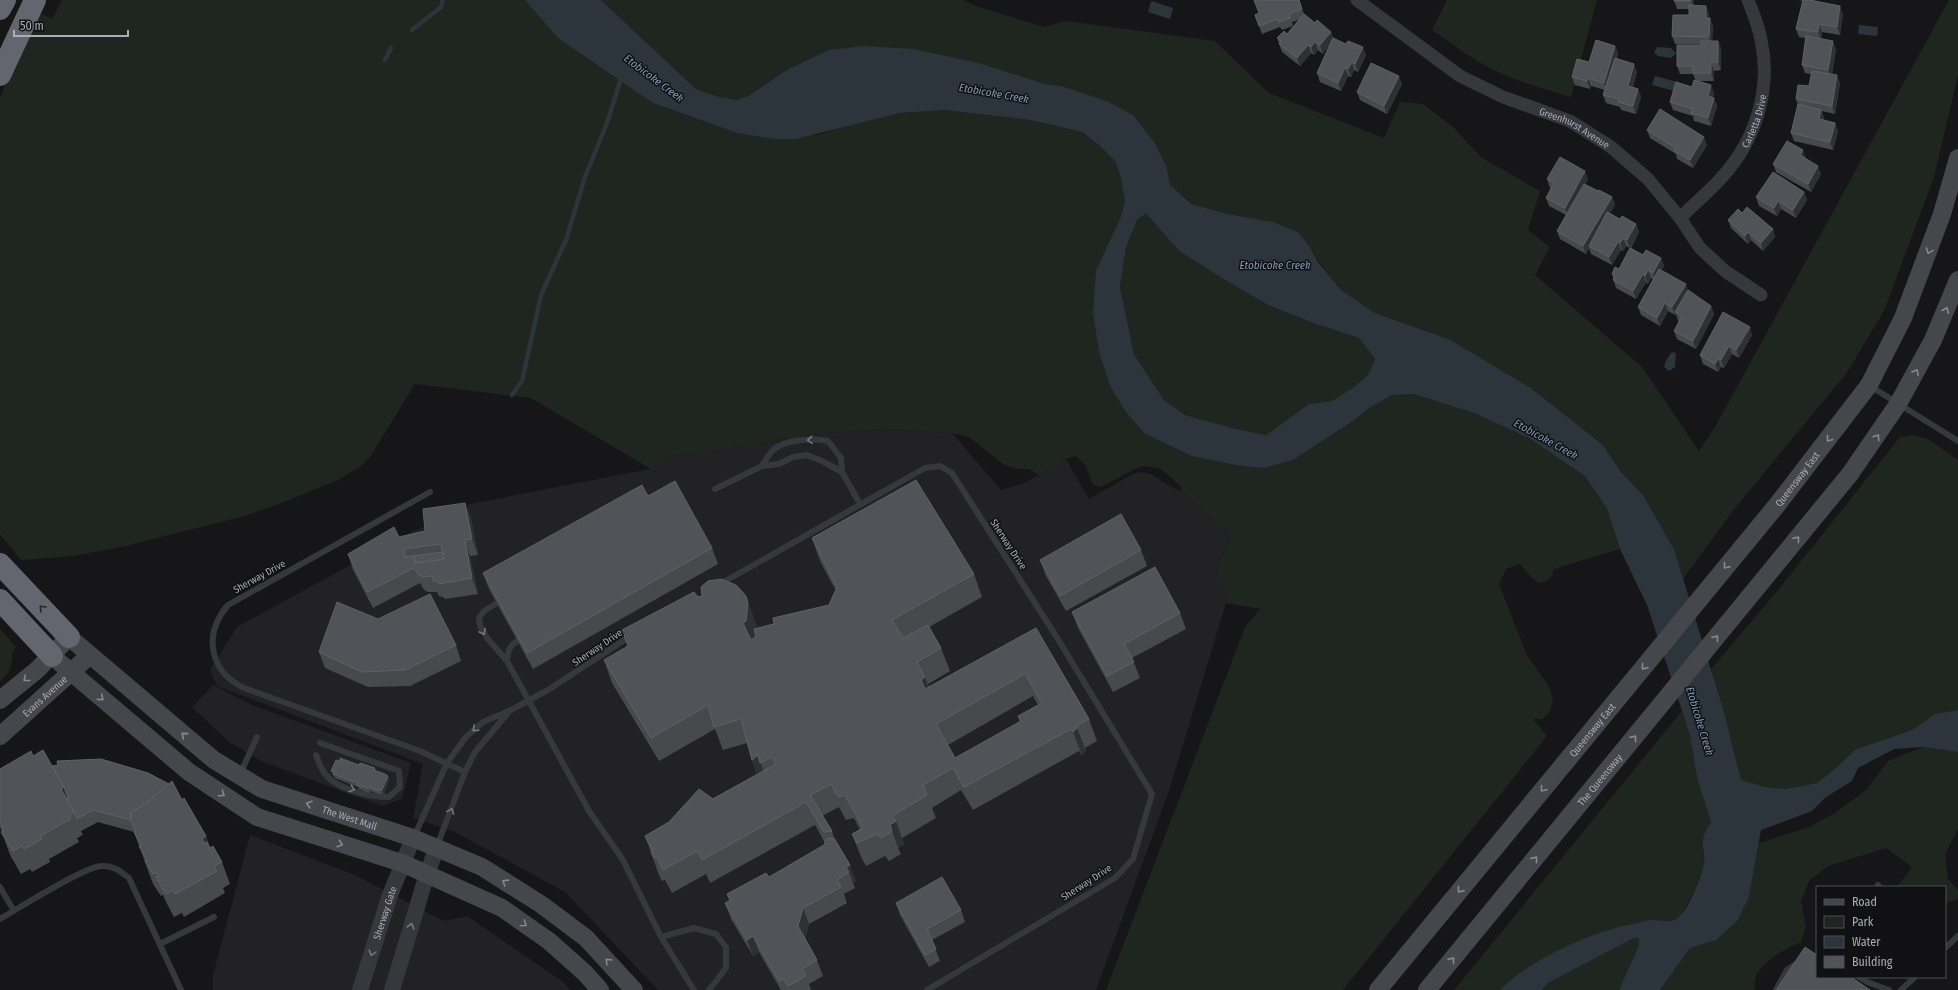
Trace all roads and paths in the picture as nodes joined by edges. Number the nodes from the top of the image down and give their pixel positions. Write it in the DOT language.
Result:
graph roads {
  1 [pos="5,0"];
  2 [pos="35,0"];
  3 [pos="1357,0"];
  4 [pos="1748,0"];
  5 [pos="0,9"];
  6 [pos="0,75"];
  7 [pos="1958,158"];
  8 [pos="1680,218"];
  9 [pos="1958,280"];
  10 [pos="1761,295"];
  11 [pos="1869,385"];
  12 [pos="1898,404"];
  13 [pos="1958,441"];
  14 [pos="762,466"];
  15 [pos="842,472"];
  16 [pos="715,489"];
  17 [pos="430,492"];
  18 [pos="860,504"];
  19 [pos="0,564"];
  20 [pos="715,587"];
  21 [pos="0,600"];
  22 [pos="497,603"];
  23 [pos="635,632"];
  24 [pos="69,637"];
  25 [pos="517,641"];
  26 [pos="52,656"];
  27 [pos="90,656"];
  28 [pos="507,662"];
  29 [pos="71,674"];
  30 [pos="0,700"];
  31 [pos="529,700"];
  32 [pos="509,711"];
  33 [pos="0,736"];
  34 [pos="257,737"];
  35 [pos="320,743"];
  36 [pos="316,755"];
  37 [pos="447,763"];
  38 [pos="465,772"];
  39 [pos="240,776"];
  40 [pos="413,838"];
  41 [pos="437,847"];
  42 [pos="402,863"];
  43 [pos="427,874"];
  44 [pos="0,887"];
  45 [pos="14,911"];
  46 [pos="214,917"];
  47 [pos="0,919"];
  48 [pos="1958,936"];
  49 [pos="661,937"];
  50 [pos="160,944"];
  51 [pos="1946,947"];
  52 [pos="1804,958"];
  53 [pos="1861,978"];
  54 [pos="1914,978"];
  55 [pos="181,990"];
  56 [pos="360,990"];
  57 [pos="392,990"];
  58 [pos="600,990"];
  59 [pos="634,990"];
  60 [pos="694,990"];
  61 [pos="709,990"];
  62 [pos="926,990"];
  63 [pos="1378,990"];
  64 [pos="1428,990"];
  65 [pos="1776,990"];
  66 [pos="1889,990"];
  67 [pos="1901,990"];
  1 -- 5 [label="highway"];
  2 -- 6 [label="highway"];
  3 -- 8 [label="street, Greenhurst Avenue"];
  4 -- 8 [label="street, Carletta Drive"];
  7 -- 11 [label="main road, Queensway East, one-way"];
  8 -- 10 [label="street, Greenhurst Avenue"];
  12 -- 9 [label="main road, one-way"];
  11 -- 12 [label="lane"];
  11 -- 63 [label="main road, Queensway East, one-way"];
  12 -- 13 [label="lane"];
  64 -- 12 [label="main road, The Queensway, one-way"];
  14 -- 15 [label="lane"];
  15 -- 14 [label="lane, one-way"];
  14 -- 16 [label="lane"];
  15 -- 18 [label="lane"];
  17 -- 37 [label="lane, Sherway Drive"];
  18 -- 20 [label="lane, Sherway Drive"];
  18 -- 62 [label="lane, Sherway Drive"];
  24 -- 19 [label="highway, one-way"];
  21 -- 26 [label="highway"];
  22 -- 28 [label="lane, one-way"];
  23 -- 31 [label="lane, Sherway Drive"];
  24 -- 26 [label="main road"];
  24 -- 27 [label="main road, The West Mall"];
  25 -- 28 [label="lane"];
  26 -- 29 [label="main road"];
  26 -- 30 [label="main road, one-way"];
  27 -- 29 [label="main road, Evans Avenue"];
  39 -- 27 [label="main road, The West Mall, one-way"];
  28 -- 31 [label="lane"];
  29 -- 33 [label="main road, Evans Avenue"];
  29 -- 42 [label="main road, one-way"];
  31 -- 32 [label="lane, Sherway Drive"];
  31 -- 49 [label="lane"];
  32 -- 37 [label="lane, Sherway Drive, one-way"];
  32 -- 38 [label="lane, Sherway Drive"];
  34 -- 39 [label="lane"];
  36 -- 35 [label="lane, one-way"];
  37 -- 38 [label="lane, Sherway Drive"];
  37 -- 40 [label="lane, Sherway Drive"];
  41 -- 38 [label="lane, Sherway Drive, one-way"];
  40 -- 39 [label="main road, The West Mall, one-way"];
  40 -- 41 [label="main road, The West Mall"];
  40 -- 42 [label="street, Sherway Gate"];
  41 -- 43 [label="street"];
  59 -- 41 [label="main road, The West Mall, one-way"];
  42 -- 43 [label="main road"];
  42 -- 56 [label="street, Sherway Gate, one-way"];
  57 -- 43 [label="street, one-way"];
  43 -- 58 [label="main road, one-way"];
  44 -- 45 [label="lane"];
  45 -- 47 [label="lane"];
  45 -- 50 [label="lane"];
  46 -- 50 [label="lane"];
  48 -- 51 [label="lane"];
  49 -- 60 [label="lane"];
  49 -- 61 [label="lane"];
  50 -- 55 [label="lane"];
  52 -- 65 [label="lane"];
  53 -- 66 [label="lane"];
  54 -- 67 [label="lane"];
}
